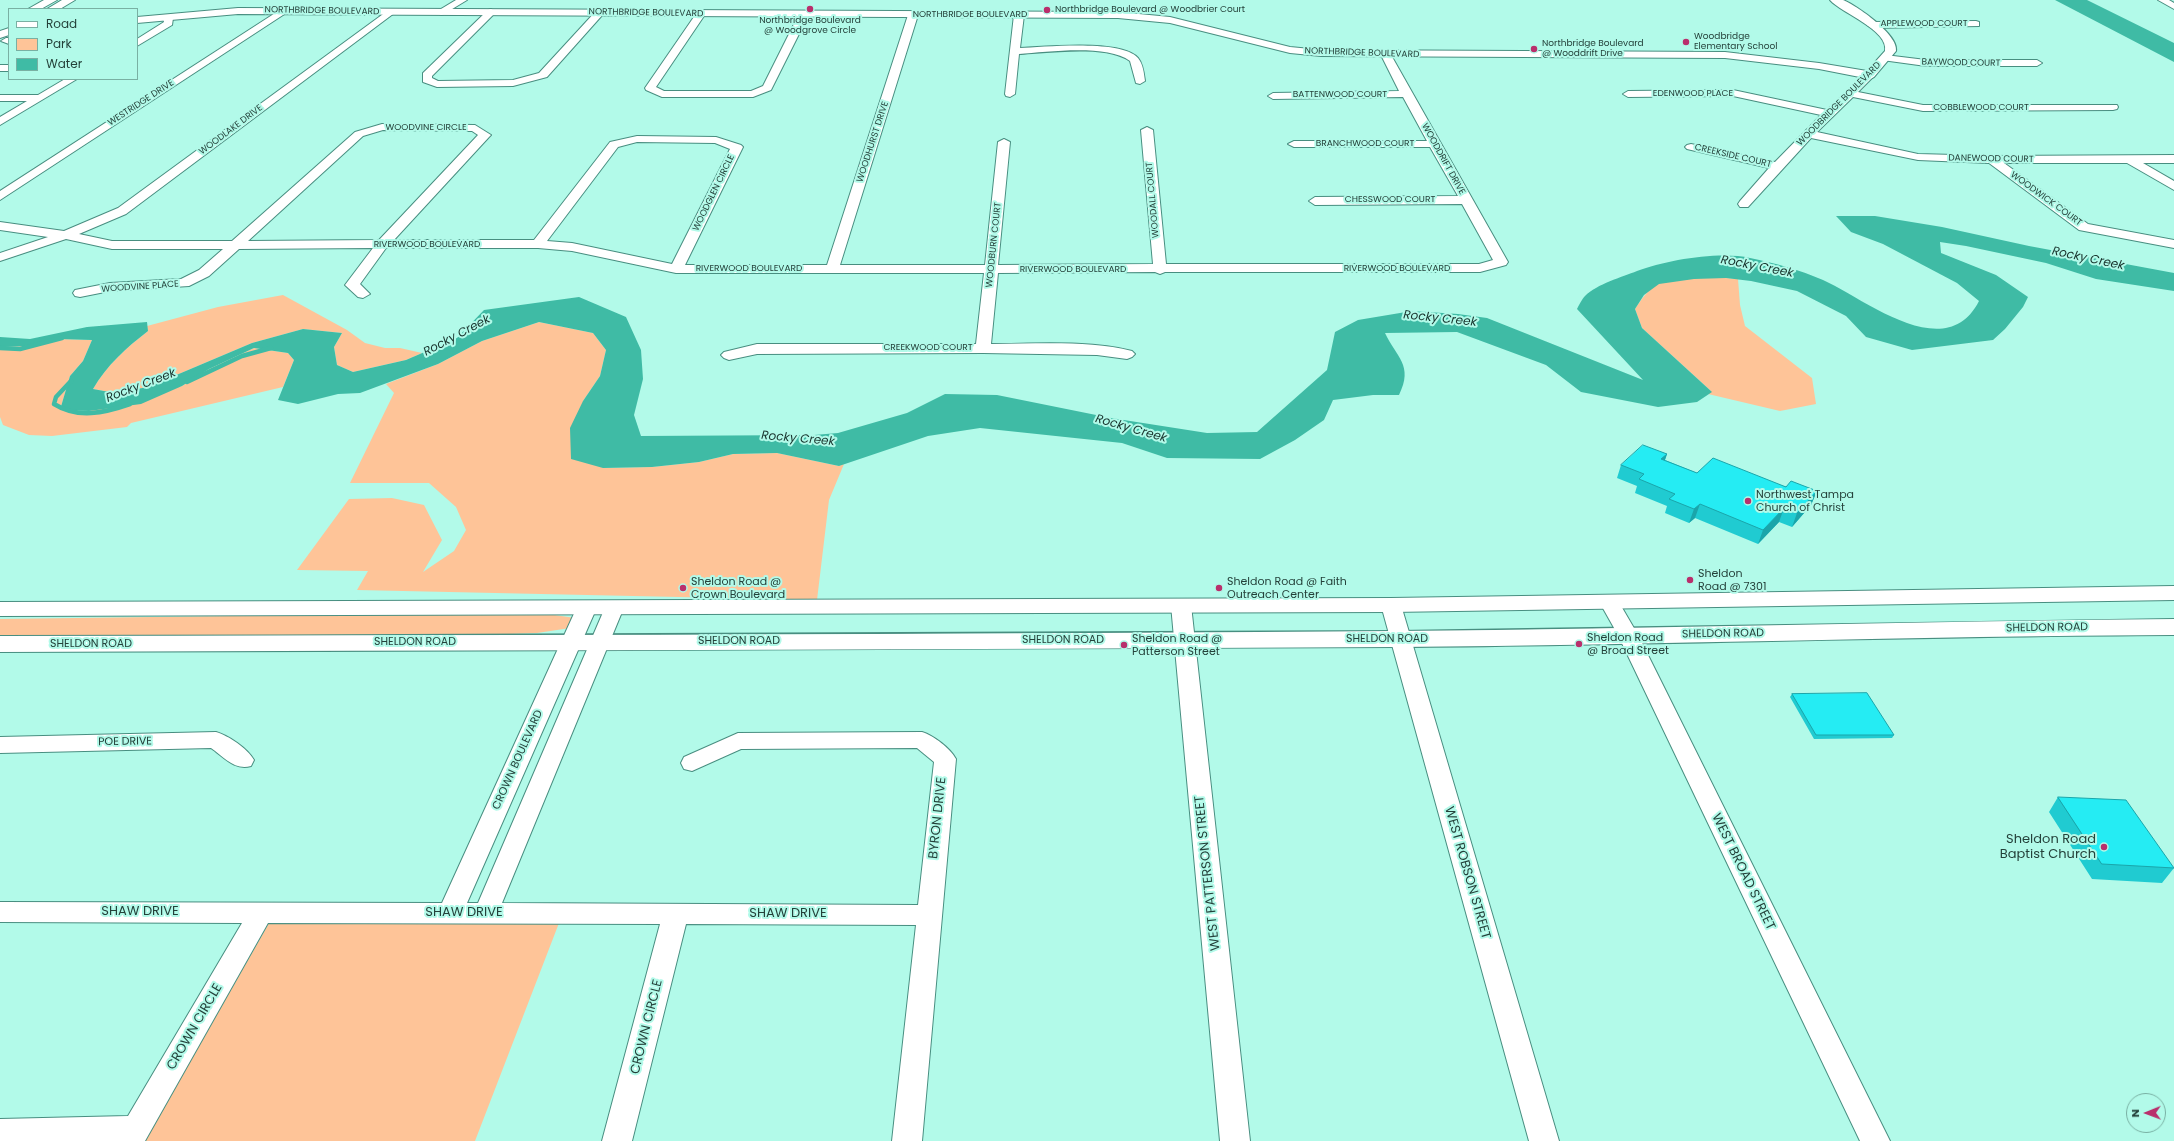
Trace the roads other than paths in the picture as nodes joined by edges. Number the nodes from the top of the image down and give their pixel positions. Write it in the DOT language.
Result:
graph roads {
  1 [pos="52,0"];
  2 [pos="70,0"];
  3 [pos="463,0"];
  4 [pos="1823,0"];
  5 [pos="1835,0"];
  6 [pos="2162,0"];
  7 [pos="2174,6"];
  8 [pos="35,8"];
  9 [pos="54,8"];
  10 [pos="283,11"];
  11 [pos="390,12"];
  12 [pos="441,12"];
  13 [pos="491,12"];
  14 [pos="600,12"];
  15 [pos="700,13"];
  16 [pos="804,14"];
  17 [pos="913,15"];
  18 [pos="1019,15"];
  19 [pos="168,18"];
  20 [pos="138,20"];
  21 [pos="1872,24"];
  22 [pos="1976,24"];
  23 [pos="1874,39"];
  24 [pos="139,41"];
  25 [pos="1017,51"];
  26 [pos="1881,54"];
  27 [pos="1386,55"];
  28 [pos="2037,63"];
  29 [pos="1868,77"];
  30 [pos="70,80"];
  31 [pos="1140,81"];
  32 [pos="1850,93"];
  33 [pos="1010,94"];
  34 [pos="1406,94"];
  35 [pos="1628,94"];
  36 [pos="1273,96"];
  37 [pos="0,98"];
  38 [pos="41,98"];
  39 [pos="2113,107"];
  40 [pos="1828,113"];
  41 [pos="0,122"];
  42 [pos="1147,130"];
  43 [pos="1810,134"];
  44 [pos="1004,142"];
  45 [pos="1294,144"];
  46 [pos="1436,144"];
  47 [pos="1691,147"];
  48 [pos="2129,159"];
  49 [pos="2174,159"];
  50 [pos="1992,160"];
  51 [pos="1776,166"];
  52 [pos="2174,186"];
  53 [pos="0,196"];
  54 [pos="1465,200"];
  55 [pos="1316,201"];
  56 [pos="1744,204"];
  57 [pos="0,226"];
  58 [pos="65,235"];
  59 [pos="538,244"];
  60 [pos="2174,244"];
  61 [pos="235,245"];
  62 [pos="382,245"];
  63 [pos="0,257"];
  64 [pos="1501,262"];
  65 [pos="676,269"];
  66 [pos="832,269"];
  67 [pos="991,270"];
  68 [pos="1160,270"];
  69 [pos="80,293"];
  70 [pos="363,294"];
  71 [pos="983,348"];
  72 [pos="1127,354"];
  73 [pos="730,355"];
  74 [pos="2174,593"];
  75 [pos="1927,597"];
  76 [pos="1610,603"];
  77 [pos="1181,605"];
  78 [pos="1391,605"];
  79 [pos="587,607"];
  80 [pos="614,607"];
  81 [pos="0,608"];
  82 [pos="2174,627"];
  83 [pos="1955,630"];
  84 [pos="1628,635"];
  85 [pos="1400,639"];
  86 [pos="1184,640"];
  87 [pos="571,641"];
  88 [pos="600,641"];
  89 [pos="0,644"];
  90 [pos="0,745"];
  91 [pos="243,760"];
  92 [pos="692,763"];
  93 [pos="0,912"];
  94 [pos="261,913"];
  95 [pos="450,913"];
  96 [pos="486,913"];
  97 [pos="676,913"];
  98 [pos="928,915"];
  99 [pos="0,1133"];
  100 [pos="132,1135"];
  101 [pos="617,1141"];
  102 [pos="907,1141"];
  103 [pos="1235,1141"];
  104 [pos="1544,1141"];
  105 [pos="1875,1141"];
  1 -- 8 [label="street"];
  2 -- 9 [label="street"];
  3 -- 12 [label="street"];
  4 -- 23 [label="street"];
  5 -- 21 [label="street, WOODBRIDGE BOULEVARD"];
  6 -- 7 [label="street"];
  10 -- 11 [label="street, NORTHBRIDGE BOULEVARD"];
  10 -- 19 [label="street, NORTHBRIDGE BOULEVARD"];
  10 -- 53 [label="street, WESTRIDGE DRIVE"];
  11 -- 12 [label="street, NORTHBRIDGE BOULEVARD"];
  11 -- 58 [label="street, WOODLAKE DRIVE"];
  12 -- 13 [label="street, NORTHBRIDGE BOULEVARD"];
  13 -- 14 [label="street, NORTHBRIDGE BOULEVARD"];
  13 -- 14 [label="street"];
  14 -- 15 [label="street, NORTHBRIDGE BOULEVARD"];
  15 -- 16 [label="street, NORTHBRIDGE BOULEVARD"];
  15 -- 16 [label="street"];
  16 -- 17 [label="street, NORTHBRIDGE BOULEVARD"];
  17 -- 18 [label="street, NORTHBRIDGE BOULEVARD"];
  17 -- 66 [label="street, WOODHURST DRIVE"];
  18 -- 25 [label="street"];
  18 -- 27 [label="street, NORTHBRIDGE BOULEVARD"];
  19 -- 20 [label="street, NORTHBRIDGE BOULEVARD"];
  19 -- 24 [label="street"];
  21 -- 22 [label="street, APPLEWOOD COURT"];
  21 -- 26 [label="street, WOODBRIDGE BOULEVARD"];
  25 -- 31 [label="street"];
  25 -- 33 [label="street"];
  26 -- 28 [label="street, BAYWOOD COURT"];
  26 -- 29 [label="street, WOODBRIDGE BOULEVARD"];
  27 -- 29 [label="street, NORTHBRIDGE BOULEVARD"];
  27 -- 34 [label="street, WOODDRIFT DRIVE"];
  29 -- 32 [label="street, WOODBRIDGE BOULEVARD"];
  30 -- 38 [label="street"];
  32 -- 39 [label="street, COBBLEWOOD COURT"];
  32 -- 40 [label="street, WOODBRIDGE BOULEVARD"];
  34 -- 36 [label="street, BATTENWOOD COURT"];
  34 -- 46 [label="street, WOODDRIFT DRIVE"];
  35 -- 40 [label="street, EDENWOOD PLACE"];
  37 -- 38 [label="street"];
  38 -- 41 [label="street"];
  40 -- 43 [label="street, WOODBRIDGE BOULEVARD"];
  42 -- 68 [label="street, WOODALL COURT"];
  43 -- 50 [label="street, DANEWOOD COURT"];
  43 -- 51 [label="street, WOODBRIDGE BOULEVARD"];
  44 -- 67 [label="street, WOODBURN COURT"];
  45 -- 46 [label="street, BRANCHWOOD COURT"];
  46 -- 54 [label="street, WOODDRIFT DRIVE"];
  47 -- 51 [label="street, CREEKSIDE COURT"];
  48 -- 49 [label="street, DANEWOOD COURT"];
  48 -- 50 [label="street, DANEWOOD COURT"];
  48 -- 52 [label="street"];
  50 -- 60 [label="street, WOODWICK COURT"];
  51 -- 56 [label="street, WOODBRIDGE BOULEVARD"];
  54 -- 55 [label="street, CHESSWOOD COURT"];
  54 -- 64 [label="street, WOODDRIFT DRIVE"];
  57 -- 58 [label="street, RIVERWOOD BOULEVARD"];
  58 -- 61 [label="street, RIVERWOOD BOULEVARD"];
  58 -- 63 [label="street, WOODLAKE DRIVE"];
  59 -- 62 [label="street, RIVERWOOD BOULEVARD"];
  59 -- 65 [label="street, RIVERWOOD BOULEVARD"];
  59 -- 65 [label="street, WOODGLEN CIRCLE"];
  61 -- 62 [label="street, RIVERWOOD BOULEVARD"];
  61 -- 62 [label="street, WOODVINE CIRCLE"];
  61 -- 69 [label="street, WOODVINE PLACE"];
  62 -- 70 [label="street"];
  64 -- 68 [label="street, RIVERWOOD BOULEVARD"];
  65 -- 66 [label="street, RIVERWOOD BOULEVARD"];
  66 -- 67 [label="street, RIVERWOOD BOULEVARD"];
  67 -- 68 [label="street, RIVERWOOD BOULEVARD"];
  67 -- 71 [label="street, WOODBURN COURT"];
  71 -- 72 [label="street, CREEKWOOD COURT"];
  71 -- 73 [label="street, CREEKWOOD COURT"];
  74 -- 75 [label="street"];
  75 -- 76 [label="street"];
  75 -- 83 [label="street"];
  76 -- 78 [label="street"];
  76 -- 84 [label="street, WEST BROAD STREET"];
  77 -- 78 [label="street"];
  77 -- 80 [label="street"];
  77 -- 86 [label="street, WEST PATTERSON STREET"];
  78 -- 85 [label="street, WEST ROBSON STREET"];
  79 -- 80 [label="street"];
  79 -- 81 [label="street"];
  79 -- 87 [label="street, CROWN BOULEVARD"];
  80 -- 88 [label="street"];
  82 -- 83 [label="street, SHELDON ROAD"];
  83 -- 84 [label="street, SHELDON ROAD"];
  84 -- 85 [label="street, SHELDON ROAD"];
  84 -- 105 [label="street, WEST BROAD STREET"];
  85 -- 86 [label="street, SHELDON ROAD"];
  85 -- 104 [label="street, WEST ROBSON STREET"];
  86 -- 88 [label="street, SHELDON ROAD"];
  86 -- 103 [label="street, WEST PATTERSON STREET"];
  87 -- 88 [label="street, SHELDON ROAD"];
  87 -- 89 [label="street, SHELDON ROAD"];
  87 -- 95 [label="street, CROWN BOULEVARD"];
  88 -- 96 [label="street"];
  90 -- 91 [label="street, POE DRIVE"];
  92 -- 98 [label="street, BYRON DRIVE"];
  93 -- 94 [label="street, SHAW DRIVE"];
  94 -- 95 [label="street, SHAW DRIVE"];
  94 -- 100 [label="street, CROWN CIRCLE"];
  95 -- 96 [label="street, SHAW DRIVE"];
  96 -- 97 [label="street, SHAW DRIVE"];
  97 -- 98 [label="street, SHAW DRIVE"];
  97 -- 101 [label="street, CROWN CIRCLE"];
  98 -- 102 [label="street, BYRON DRIVE"];
  99 -- 100 [label="street"];
}
